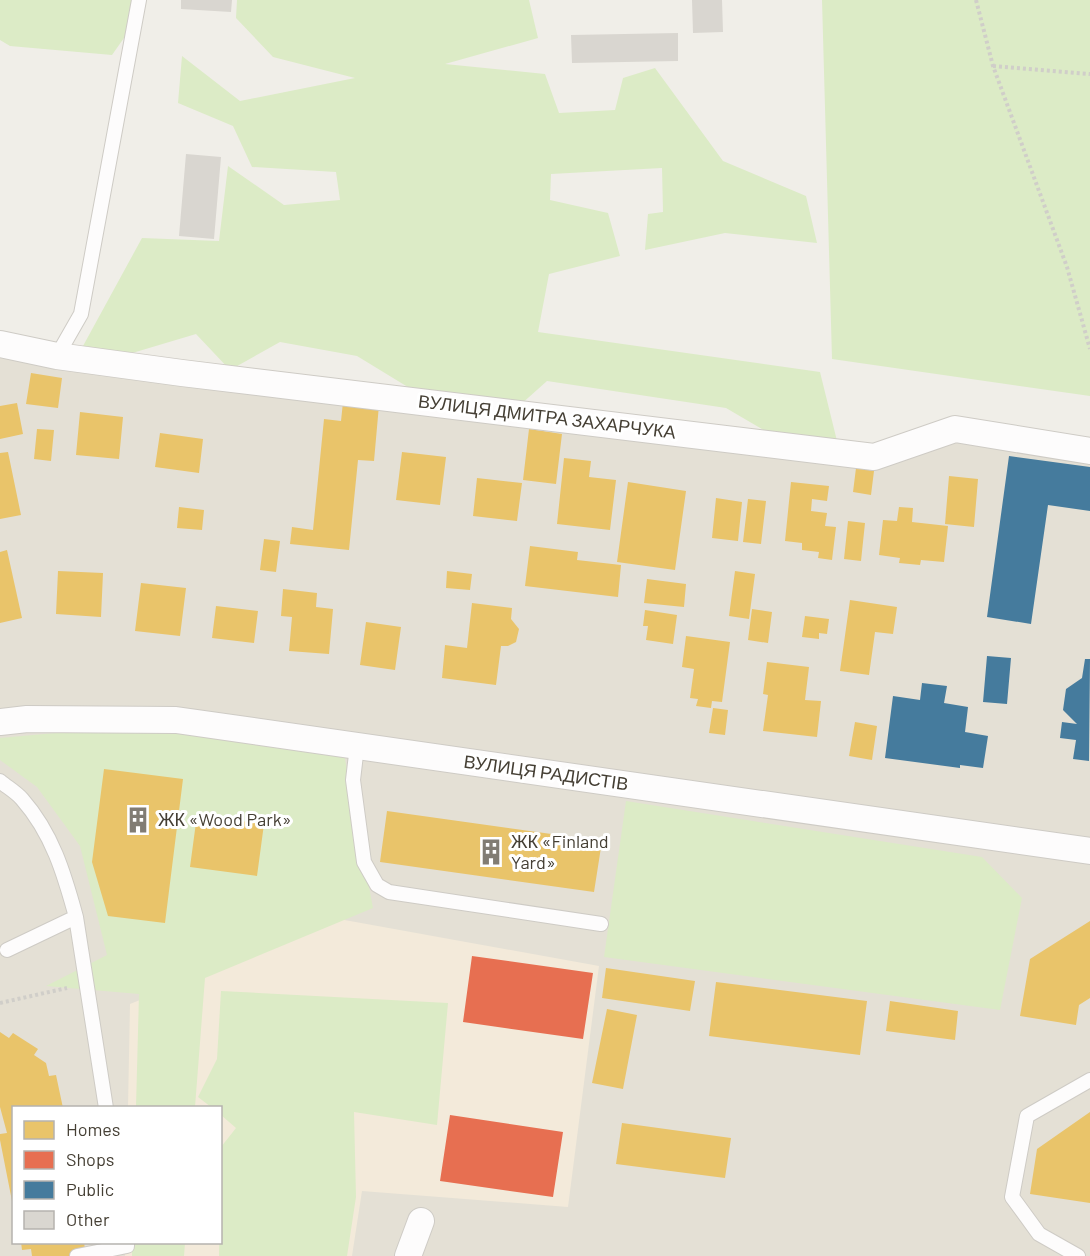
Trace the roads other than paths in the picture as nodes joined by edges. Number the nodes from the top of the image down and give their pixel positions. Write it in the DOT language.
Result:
graph roads {
  1 [pos="140,0"];
  2 [pos="0,344"];
  3 [pos="57,356"];
  4 [pos="1090,451"];
  5 [pos="0,722"];
  6 [pos="357,746"];
  7 [pos="0,781"];
  8 [pos="1090,851"];
  9 [pos="76,917"];
  10 [pos="601,924"];
  11 [pos="7,950"];
  12 [pos="1090,1080"];
  13 [pos="106,1106"];
  14 [pos="421,1221"];
  15 [pos="127,1244"];
  16 [pos="76,1256"];
  17 [pos="408,1256"];
  18 [pos="1078,1256"];
  1 -- 3 [label="lane"];
  2 -- 3 [label="street, ВУЛИЦЯ ДМИТРА ЗАХАРЧУКА"];
  3 -- 4 [label="street, ВУЛИЦЯ ДМИТРА ЗАХАРЧУКА"];
  5 -- 6 [label="street, ВУЛИЦЯ РАДИСТІВ"];
  6 -- 8 [label="street, ВУЛИЦЯ РАДИСТІВ"];
  6 -- 10 [label="lane"];
  7 -- 9 [label="lane"];
  9 -- 11 [label="lane"];
  9 -- 13 [label="lane"];
  12 -- 18 [label="lane"];
  14 -- 17 [label="street"];
  15 -- 16 [label="lane"];
}
